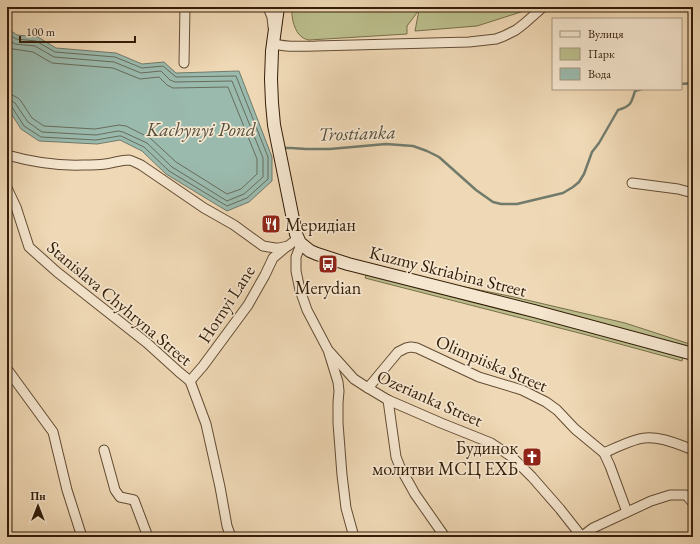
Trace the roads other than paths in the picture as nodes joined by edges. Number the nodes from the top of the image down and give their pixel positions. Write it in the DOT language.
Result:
graph roads {
  1 [pos="185,7"];
  2 [pos="269,7"];
  3 [pos="278,7"];
  4 [pos="543,7"];
  5 [pos="275,31"];
  6 [pos="273,43"];
  7 [pos="184,63"];
  8 [pos="7,155"];
  9 [pos="632,183"];
  10 [pos="7,188"];
  11 [pos="693,193"];
  12 [pos="295,243"];
  13 [pos="328,350"];
  14 [pos="693,354"];
  15 [pos="7,370"];
  16 [pos="190,381"];
  17 [pos="368,388"];
  18 [pos="388,400"];
  19 [pos="104,450"];
  20 [pos="693,450"];
  21 [pos="604,453"];
  22 [pos="693,503"];
  23 [pos="626,512"];
  24 [pos="82,537"];
  25 [pos="148,537"];
  26 [pos="230,537"];
  27 [pos="354,537"];
  28 [pos="445,537"];
  29 [pos="581,537"];
  1 -- 7 [label="street"];
  2 -- 5 [label="street"];
  3 -- 5 [label="main road"];
  4 -- 6 [label="street"];
  5 -- 6 [label="main road"];
  6 -- 12 [label="main road"];
  8 -- 12 [label="street"];
  9 -- 11 [label="street"];
  10 -- 16 [label="street, Stanislava Chyhryna Street"];
  12 -- 13 [label="street, Ozerianka Street"];
  12 -- 14 [label="main road, Kuzmy Skriabina Street"];
  12 -- 16 [label="street, Hornyi Lane"];
  13 -- 17 [label="street, Ozerianka Street"];
  13 -- 27 [label="street"];
  15 -- 24 [label="street"];
  16 -- 26 [label="street, Stanislava Chyhryna Street"];
  17 -- 18 [label="street, Ozerianka Street"];
  17 -- 21 [label="street, Olimpiiska Street"];
  18 -- 28 [label="street"];
  18 -- 29 [label="street, Ozerianka Street"];
  19 -- 25 [label="street"];
  20 -- 21 [label="street"];
  21 -- 23 [label="street, Olimpiiska Street"];
  22 -- 23 [label="street"];
  23 -- 29 [label="street"];
}
